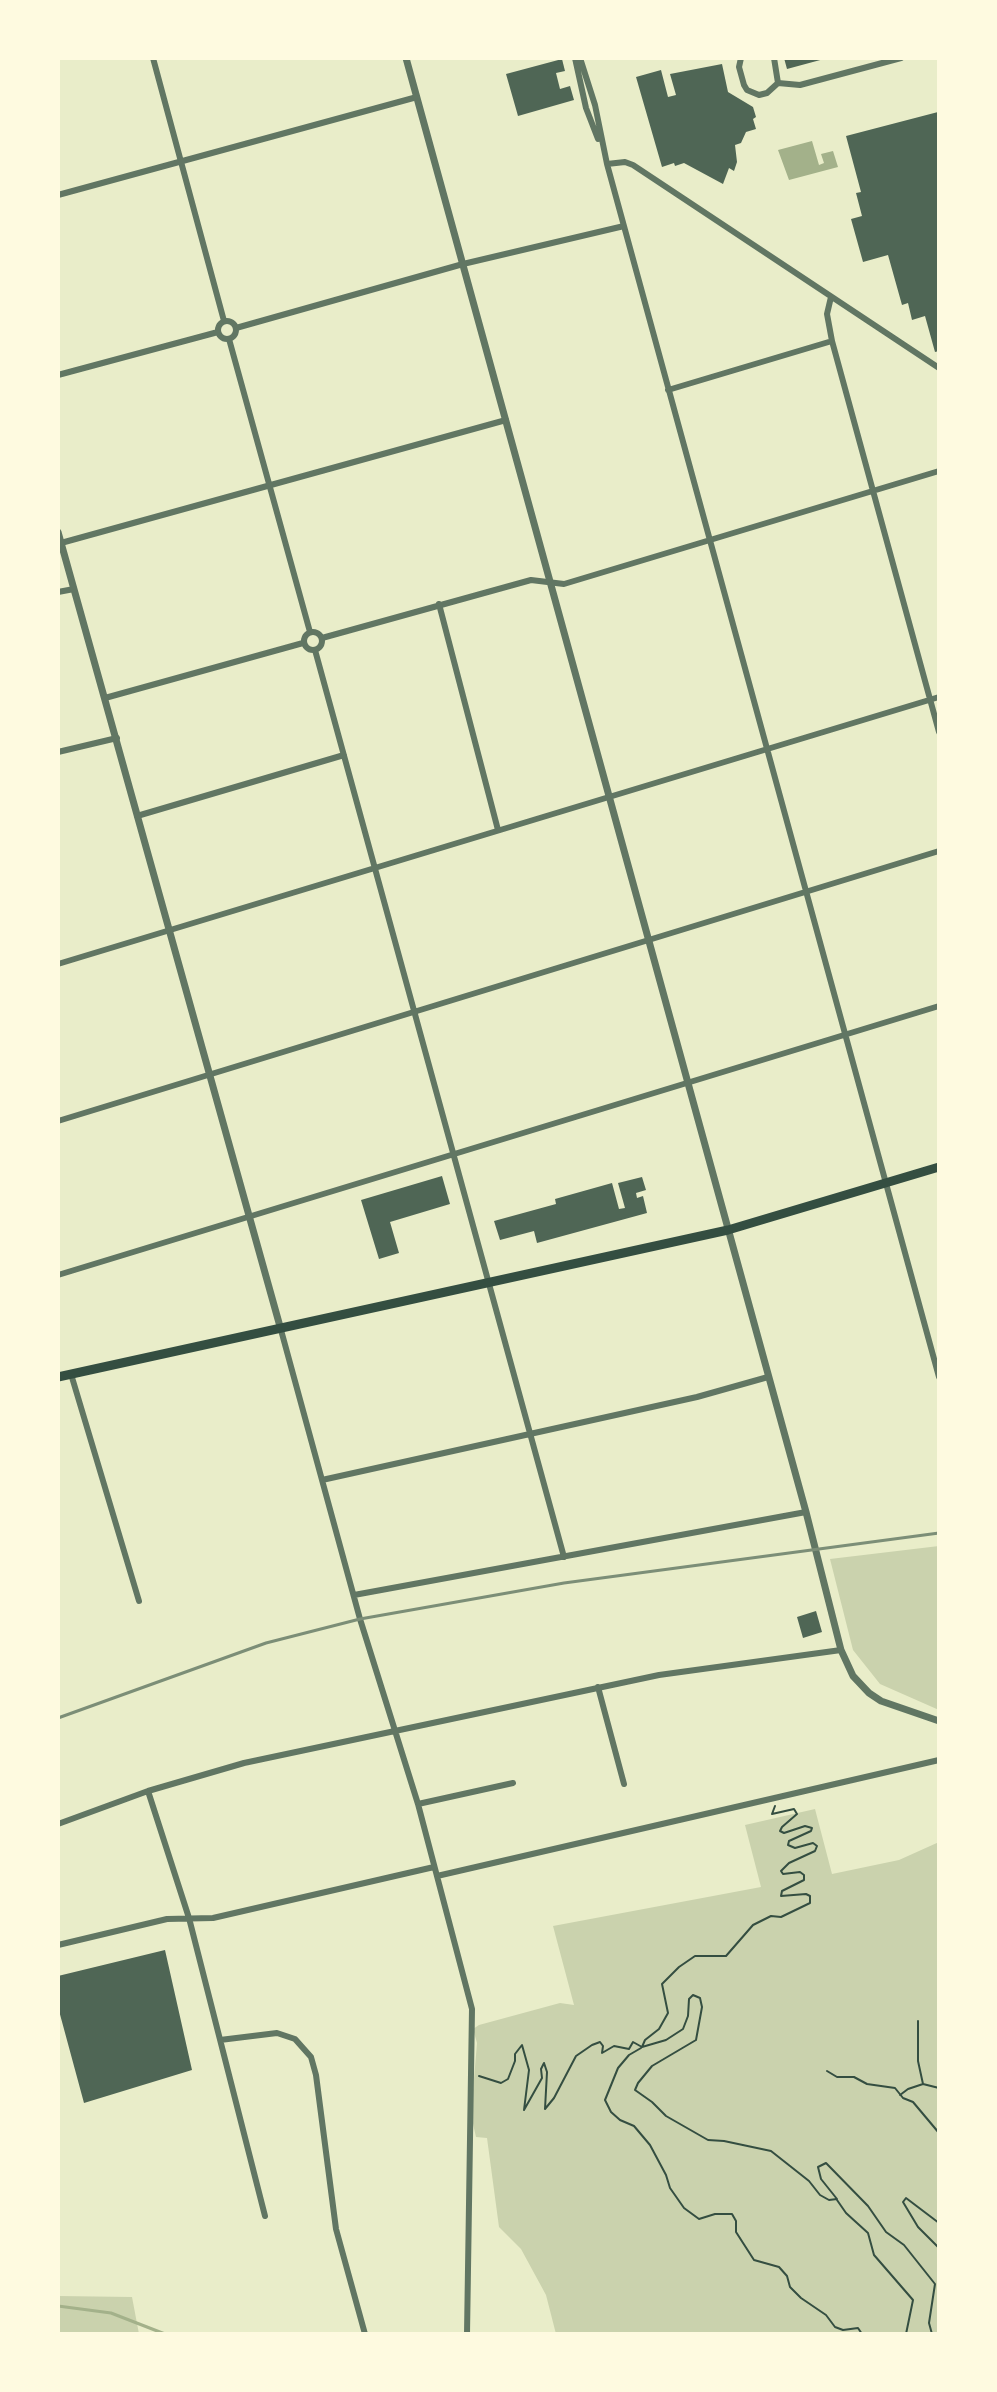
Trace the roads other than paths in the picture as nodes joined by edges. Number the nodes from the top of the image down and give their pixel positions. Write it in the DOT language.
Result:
graph roads {
  1 [pos="153,58"];
  2 [pos="406,58"];
  3 [pos="578,58"];
  4 [pos="741,58"];
  5 [pos="774,58"];
  6 [pos="901,58"];
  7 [pos="778,83"];
  8 [pos="417,97"];
  9 [pos="181,162"];
  10 [pos="607,164"];
  11 [pos="58,195"];
  12 [pos="624,226"];
  13 [pos="463,264"];
  14 [pos="831,297"];
  15 [pos="224,321"];
  16 [pos="236,328"];
  17 [pos="218,332"];
  18 [pos="229,339"];
  19 [pos="832,341"];
  20 [pos="939,368"];
  21 [pos="58,375"];
  22 [pos="668,390"];
  23 [pos="506,420"];
  24 [pos="939,471"];
  25 [pos="270,485"];
  26 [pos="873,491"];
  27 [pos="58,532"];
  28 [pos="709,538"];
  29 [pos="61,543"];
  30 [pos="548,582"];
  31 [pos="74,589"];
  32 [pos="58,592"];
  33 [pos="439,604"];
  34 [pos="310,632"];
  35 [pos="322,638"];
  36 [pos="303,643"];
  37 [pos="315,650"];
  38 [pos="939,697"];
  39 [pos="105,698"];
  40 [pos="930,700"];
  41 [pos="939,732"];
  42 [pos="117,738"];
  43 [pos="767,749"];
  44 [pos="58,752"];
  45 [pos="344,755"];
  46 [pos="609,796"];
  47 [pos="137,816"];
  48 [pos="498,830"];
  49 [pos="939,851"];
  50 [pos="375,869"];
  51 [pos="807,892"];
  52 [pos="169,931"];
  53 [pos="648,940"];
  54 [pos="58,964"];
  55 [pos="939,1006"];
  56 [pos="414,1012"];
  57 [pos="845,1035"];
  58 [pos="209,1074"];
  59 [pos="688,1083"];
  60 [pos="58,1121"];
  61 [pos="453,1154"];
  62 [pos="939,1167"];
  63 [pos="887,1184"];
  64 [pos="249,1216"];
  65 [pos="728,1230"];
  66 [pos="58,1275"];
  67 [pos="488,1284"];
  68 [pos="281,1330"];
  69 [pos="71,1374"];
  70 [pos="58,1377"];
  71 [pos="768,1377"];
  72 [pos="939,1377"];
  73 [pos="531,1435"];
  74 [pos="322,1480"];
  75 [pos="806,1512"];
  76 [pos="564,1557"];
  77 [pos="354,1595"];
  78 [pos="139,1601"];
  79 [pos="841,1650"];
  80 [pos="598,1687"];
  81 [pos="939,1721"];
  82 [pos="397,1731"];
  83 [pos="939,1760"];
  84 [pos="513,1783"];
  85 [pos="624,1784"];
  86 [pos="148,1791"];
  87 [pos="418,1804"];
  88 [pos="58,1824"];
  89 [pos="434,1867"];
  90 [pos="437,1876"];
  91 [pos="189,1918"];
  92 [pos="58,1945"];
  93 [pos="220,2040"];
  94 [pos="265,2216"];
  95 [pos="365,2334"];
  96 [pos="467,2334"];
  1 -- 9 [label="street"];
  2 -- 8 [label="street"];
  3 -- 10 [label="street"];
  4 -- 7 [label="street"];
  5 -- 7 [label="street"];
  6 -- 7 [label="street"];
  8 -- 9 [label="street"];
  8 -- 13 [label="street"];
  9 -- 11 [label="street"];
  9 -- 15 [label="street"];
  10 -- 12 [label="street"];
  10 -- 14 [label="street"];
  12 -- 13 [label="street"];
  12 -- 22 [label="street"];
  13 -- 16 [label="street"];
  13 -- 23 [label="street"];
  14 -- 19 [label="street"];
  14 -- 20 [label="street"];
  15 -- 16 [label="street"];
  15 -- 17 [label="street"];
  16 -- 18 [label="street"];
  17 -- 18 [label="street"];
  17 -- 21 [label="street"];
  18 -- 25 [label="street"];
  19 -- 22 [label="street"];
  19 -- 26 [label="street"];
  22 -- 28 [label="street"];
  23 -- 25 [label="street"];
  23 -- 30 [label="street"];
  24 -- 26 [label="street"];
  25 -- 29 [label="street"];
  25 -- 34 [label="street"];
  26 -- 28 [label="street"];
  26 -- 40 [label="street"];
  27 -- 29 [label="street"];
  28 -- 30 [label="street"];
  28 -- 43 [label="street"];
  29 -- 31 [label="street"];
  30 -- 33 [label="street"];
  30 -- 46 [label="street"];
  31 -- 32 [label="street"];
  31 -- 39 [label="street"];
  33 -- 35 [label="street"];
  33 -- 48 [label="street"];
  34 -- 35 [label="street"];
  34 -- 36 [label="street"];
  35 -- 37 [label="street"];
  36 -- 37 [label="street"];
  36 -- 39 [label="street"];
  37 -- 45 [label="street"];
  38 -- 40 [label="street"];
  39 -- 42 [label="street"];
  40 -- 41 [label="street"];
  40 -- 43 [label="street"];
  42 -- 44 [label="street"];
  42 -- 47 [label="street"];
  43 -- 46 [label="street"];
  43 -- 51 [label="street"];
  45 -- 47 [label="street"];
  45 -- 50 [label="street"];
  46 -- 48 [label="street"];
  46 -- 53 [label="street"];
  47 -- 52 [label="street"];
  48 -- 50 [label="street"];
  49 -- 51 [label="street"];
  50 -- 52 [label="street"];
  50 -- 56 [label="street"];
  51 -- 53 [label="street"];
  51 -- 57 [label="street"];
  52 -- 54 [label="street"];
  52 -- 58 [label="street"];
  53 -- 56 [label="street"];
  53 -- 59 [label="street"];
  55 -- 57 [label="street"];
  56 -- 58 [label="street"];
  56 -- 61 [label="street"];
  57 -- 59 [label="street"];
  57 -- 63 [label="street"];
  58 -- 60 [label="street"];
  58 -- 64 [label="street"];
  59 -- 61 [label="street"];
  59 -- 65 [label="street"];
  61 -- 64 [label="street"];
  61 -- 67 [label="street"];
  62 -- 63 [label="main road"];
  63 -- 65 [label="main road"];
  63 -- 72 [label="street"];
  64 -- 66 [label="street"];
  64 -- 68 [label="street"];
  65 -- 67 [label="main road"];
  65 -- 71 [label="street"];
  67 -- 68 [label="main road"];
  67 -- 73 [label="street"];
  68 -- 69 [label="main road"];
  68 -- 74 [label="street"];
  69 -- 70 [label="main road"];
  69 -- 78 [label="street"];
  71 -- 73 [label="street"];
  71 -- 75 [label="street"];
  73 -- 74 [label="street"];
  73 -- 76 [label="street"];
  74 -- 77 [label="street"];
  75 -- 76 [label="street"];
  75 -- 79 [label="street"];
  76 -- 77 [label="street"];
  77 -- 82 [label="street"];
  79 -- 80 [label="street"];
  79 -- 81 [label="street"];
  80 -- 82 [label="street"];
  80 -- 85 [label="street"];
  82 -- 86 [label="street"];
  82 -- 87 [label="street"];
  83 -- 90 [label="street"];
  84 -- 87 [label="street"];
  86 -- 88 [label="street"];
  86 -- 91 [label="street"];
  87 -- 89 [label="street"];
  89 -- 90 [label="street"];
  89 -- 91 [label="street"];
  90 -- 96 [label="street"];
  91 -- 92 [label="street"];
  91 -- 93 [label="street"];
  93 -- 94 [label="street"];
  93 -- 95 [label="street"];
}
